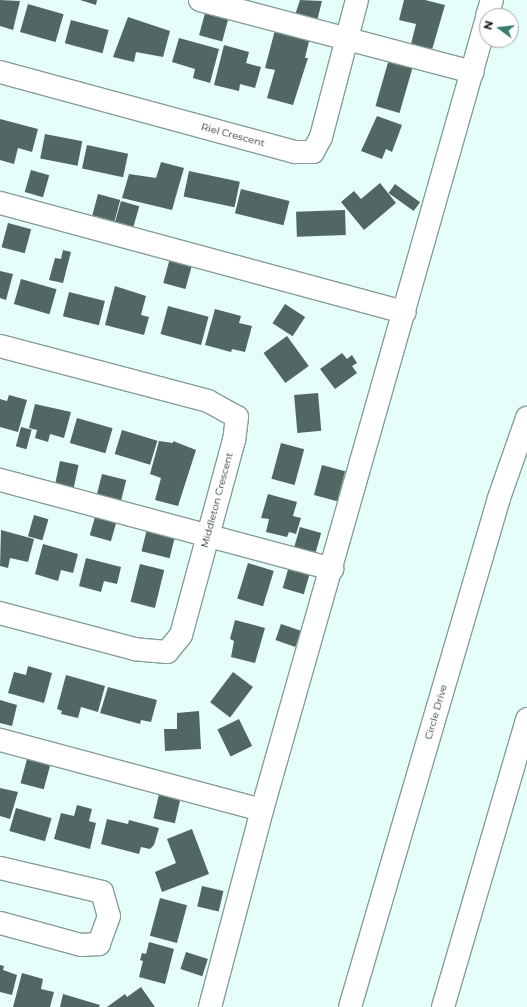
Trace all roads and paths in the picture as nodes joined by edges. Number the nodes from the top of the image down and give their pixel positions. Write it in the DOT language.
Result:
graph roads {
  1 [pos="200,0"];
  2 [pos="357,0"];
  3 [pos="346,40"];
  4 [pos="479,48"];
  5 [pos="0,72"];
  6 [pos="473,72"];
  7 [pos="0,203"];
  8 [pos="405,312"];
  9 [pos="0,346"];
  10 [pos="527,418"];
  11 [pos="0,480"];
  12 [pos="207,536"];
  13 [pos="332,569"];
  14 [pos="0,613"];
  15 [pos="527,719"];
  16 [pos="0,740"];
  17 [pos="262,810"];
  18 [pos="0,868"];
  19 [pos="0,923"];
  20 [pos="210,1007"];
  21 [pos="350,1007"];
  22 [pos="443,1007"];
  1 -- 3 [label="main road"];
  2 -- 3 [label="main road, Riel Crescent"];
  3 -- 5 [label="main road, Riel Crescent"];
  3 -- 6 [label="main road"];
  4 -- 6 [label="main road"];
  6 -- 8 [label="main road"];
  7 -- 8 [label="main road"];
  8 -- 13 [label="main road"];
  9 -- 12 [label="main road, Middleton Crescent"];
  10 -- 21 [label="main road, Circle Drive"];
  11 -- 12 [label="main road"];
  12 -- 13 [label="main road"];
  12 -- 14 [label="main road, Middleton Crescent"];
  13 -- 17 [label="main road"];
  15 -- 22 [label="main road"];
  16 -- 17 [label="main road"];
  17 -- 20 [label="main road"];
  18 -- 19 [label="main road"];
}
